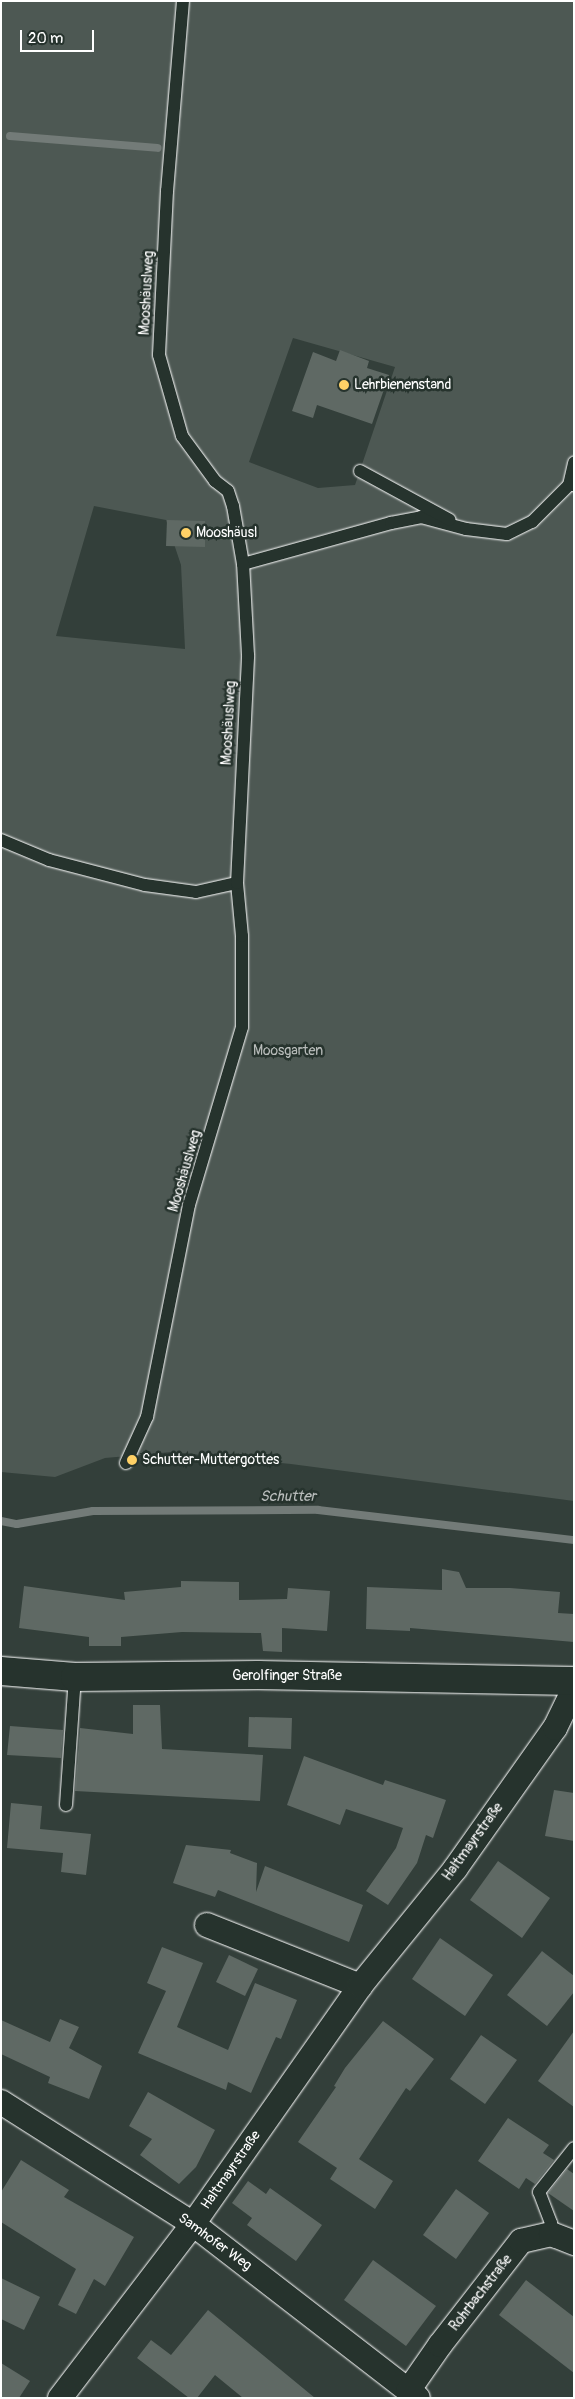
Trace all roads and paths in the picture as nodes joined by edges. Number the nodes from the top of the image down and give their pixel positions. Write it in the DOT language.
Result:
graph roads {
  1 [pos="183,1"];
  2 [pos="574,463"];
  3 [pos="360,470"];
  4 [pos="571,485"];
  5 [pos="466,529"];
  6 [pos="243,564"];
  7 [pos="1,840"];
  8 [pos="237,883"];
  9 [pos="126,1463"];
  10 [pos="1,1671"];
  11 [pos="75,1677"];
  12 [pos="574,1681"];
  13 [pos="574,1689"];
  14 [pos="66,1805"];
  15 [pos="208,1925"];
  16 [pos="360,1986"];
  17 [pos="1,2102"];
  18 [pos="574,2148"];
  19 [pos="193,2224"];
  20 [pos="551,2234"];
  21 [pos="574,2243"];
  22 [pos="413,2394"];
  23 [pos="60,2398"];
  1 -- 6 [label="lane, Mooshäuslweg"];
  2 -- 4 [label="lane"];
  3 -- 5 [label="lane"];
  4 -- 5 [label="lane"];
  5 -- 6 [label="lane"];
  6 -- 8 [label="lane, Mooshäuslweg"];
  7 -- 8 [label="lane"];
  8 -- 9 [label="lane, Mooshäuslweg"];
  10 -- 11 [label="street, Gerolfinger Straße"];
  11 -- 12 [label="street, Gerolfinger Straße"];
  11 -- 14 [label="lane"];
  13 -- 16 [label="street, Haltmayrstraße"];
  15 -- 16 [label="street"];
  16 -- 19 [label="street, Haltmayrstraße"];
  17 -- 19 [label="street, Samhofer Weg"];
  18 -- 20 [label="lane"];
  19 -- 22 [label="street, Samhofer Weg"];
  19 -- 23 [label="street, Haltmayrstraße"];
  20 -- 21 [label="street"];
  20 -- 22 [label="street, Rohrbachstraße"];
}
